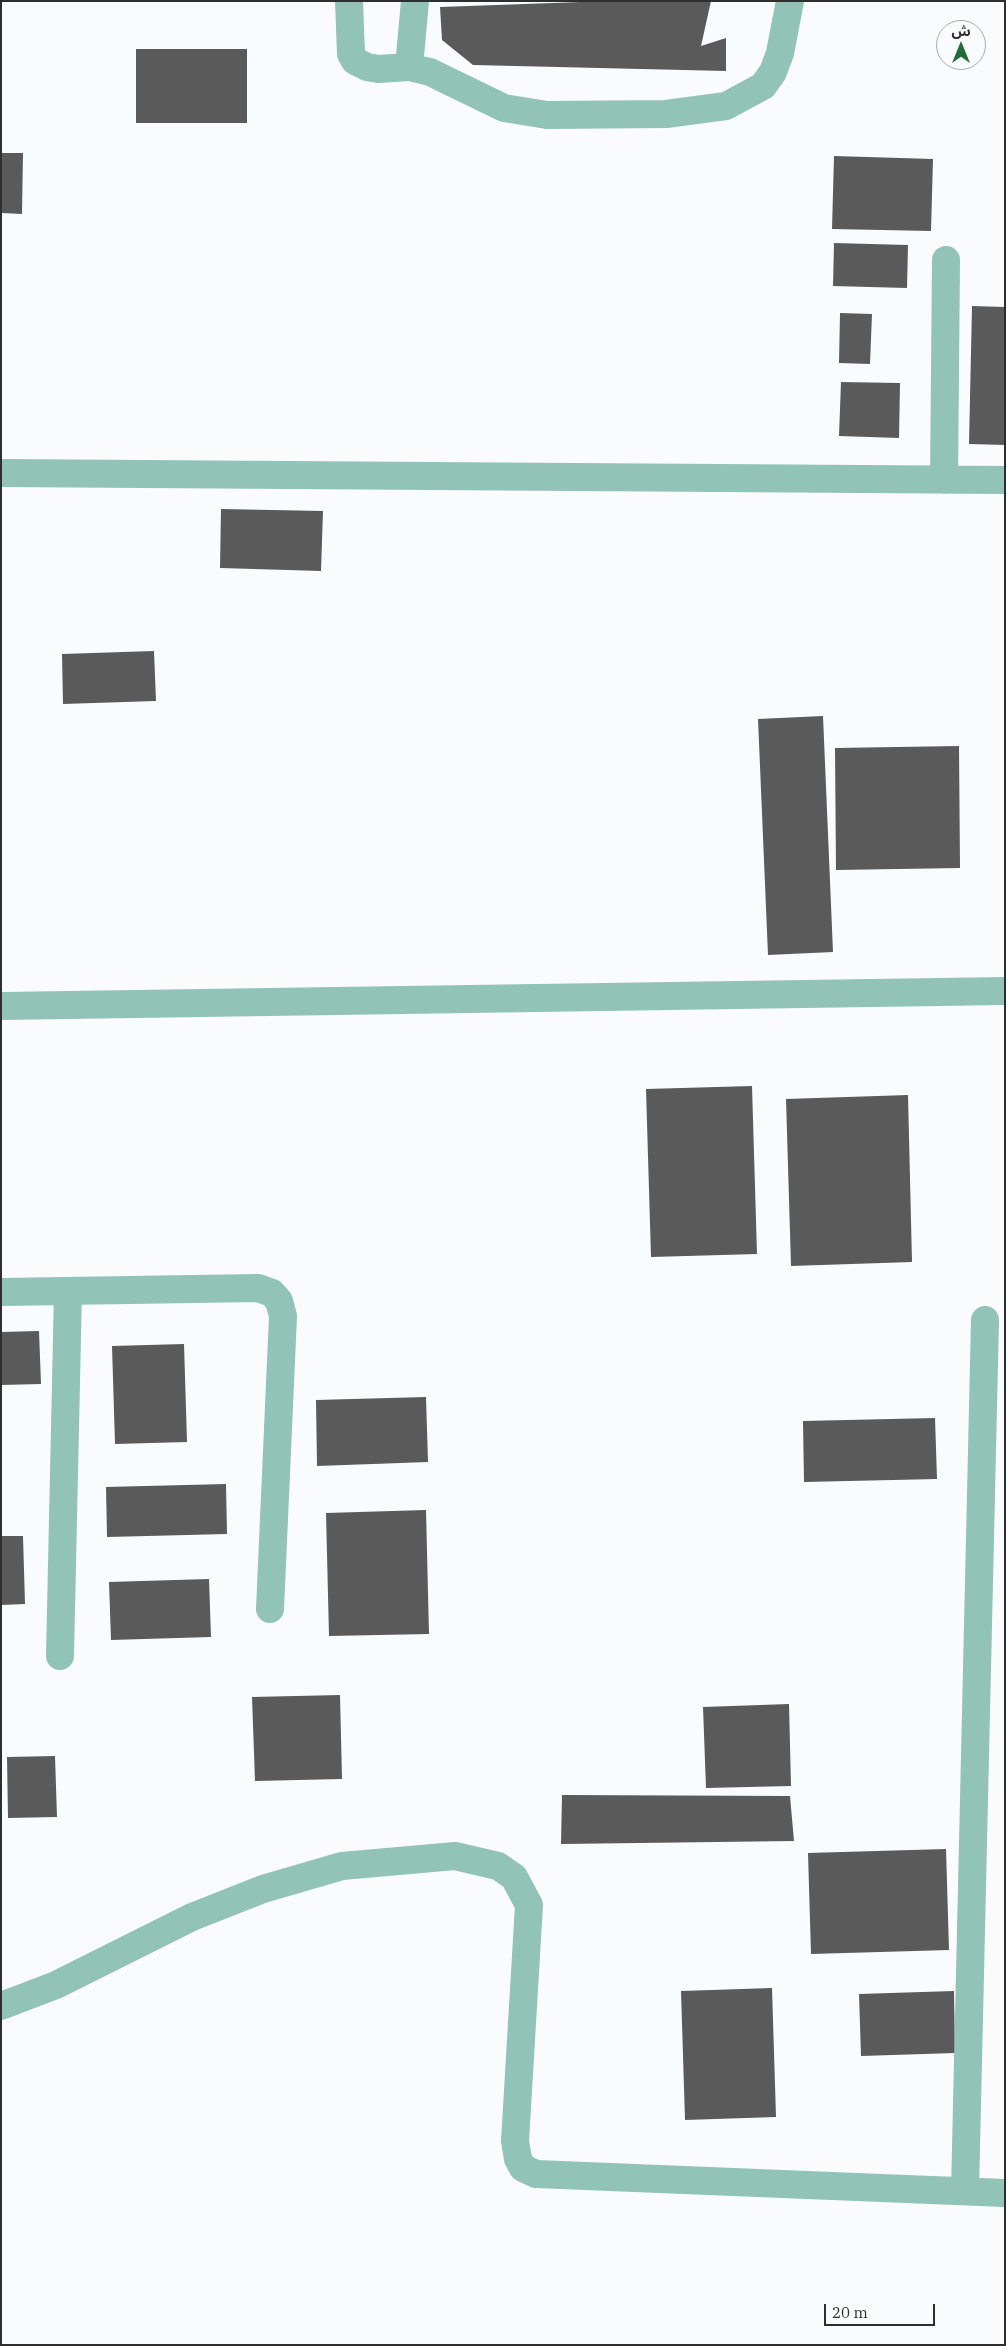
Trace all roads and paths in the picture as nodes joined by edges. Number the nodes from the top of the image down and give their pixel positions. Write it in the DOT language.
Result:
graph roads {
  1 [pos="350,1"];
  2 [pos="415,1"];
  3 [pos="790,1"];
  4 [pos="409,67"];
  5 [pos="946,260"];
  6 [pos="1,474"];
  7 [pos="944,480"];
  8 [pos="1005,480"];
  9 [pos="1005,991"];
  10 [pos="1,1006"];
  11 [pos="68,1291"];
  12 [pos="1,1292"];
  13 [pos="986,1320"];
  14 [pos="270,1609"];
  15 [pos="60,1656"];
  16 [pos="1,2006"];
  17 [pos="965,2191"];
  18 [pos="1005,2193"];
  1 -- 4 [label="street"];
  2 -- 4 [label="street"];
  3 -- 4 [label="street"];
  5 -- 7 [label="street"];
  6 -- 7 [label="street"];
  7 -- 8 [label="street"];
  9 -- 10 [label="street"];
  11 -- 12 [label="street"];
  11 -- 14 [label="street"];
  11 -- 15 [label="street"];
  13 -- 17 [label="street"];
  16 -- 17 [label="street"];
  17 -- 18 [label="street"];
}
